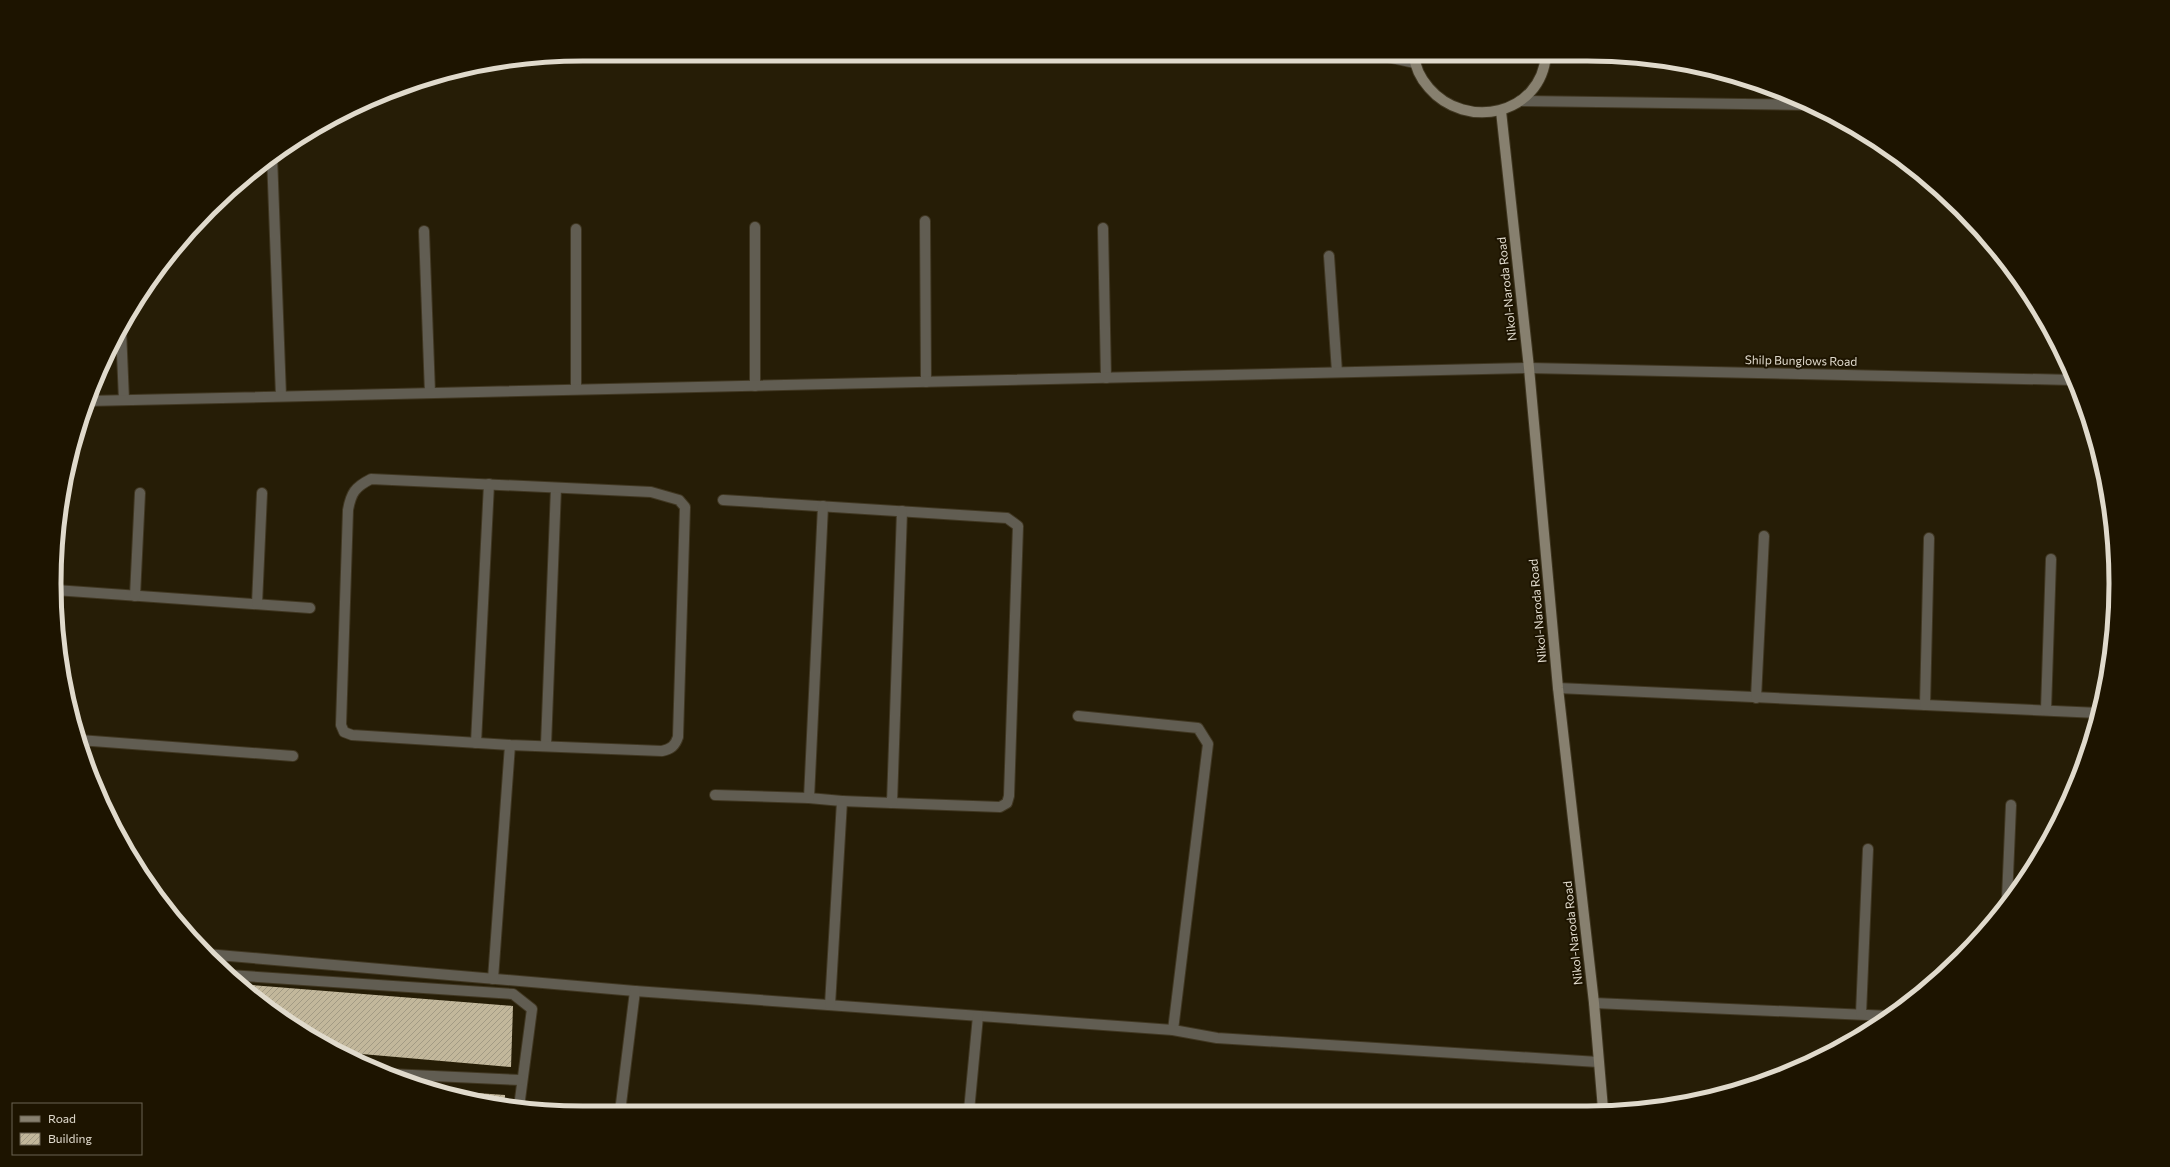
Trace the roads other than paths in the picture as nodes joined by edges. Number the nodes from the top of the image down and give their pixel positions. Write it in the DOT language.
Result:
graph roads {
  1 [pos="1416,61"];
  2 [pos="1545,61"];
  3 [pos="1520,100"];
  4 [pos="1794,105"];
  5 [pos="1501,111"];
  6 [pos="272,164"];
  7 [pos="926,221"];
  8 [pos="755,227"];
  9 [pos="1103,228"];
  10 [pos="576,229"];
  11 [pos="424,231"];
  12 [pos="1329,256"];
  13 [pos="121,340"];
  14 [pos="1529,368"];
  15 [pos="1337,372"];
  16 [pos="1106,378"];
  17 [pos="2067,380"];
  18 [pos="926,382"];
  19 [pos="755,386"];
  20 [pos="576,390"];
  21 [pos="430,393"];
  22 [pos="281,396"];
  23 [pos="124,400"];
  24 [pos="95,401"];
  25 [pos="489,484"];
  26 [pos="556,488"];
  27 [pos="140,493"];
  28 [pos="262,493"];
  29 [pos="723,500"];
  30 [pos="823,506"];
  31 [pos="902,511"];
  32 [pos="1764,536"];
  33 [pos="1929,538"];
  34 [pos="2051,559"];
  35 [pos="61,590"];
  36 [pos="135,596"];
  37 [pos="257,604"];
  38 [pos="310,608"];
  39 [pos="1558,688"];
  40 [pos="1756,698"];
  41 [pos="1925,705"];
  42 [pos="2046,710"];
  43 [pos="2092,713"];
  44 [pos="1078,716"];
  45 [pos="86,741"];
  46 [pos="476,743"];
  47 [pos="510,745"];
  48 [pos="546,746"];
  49 [pos="293,756"];
  50 [pos="715,795"];
  51 [pos="809,798"];
  52 [pos="842,801"];
  53 [pos="892,803"];
  54 [pos="2011,805"];
  55 [pos="1868,849"];
  56 [pos="2007,893"];
  57 [pos="216,955"];
  58 [pos="239,976"];
  59 [pos="493,979"];
  60 [pos="635,991"];
  61 [pos="1594,1003"];
  62 [pos="830,1005"];
  63 [pos="1861,1014"];
  64 [pos="1881,1015"];
  65 [pos="978,1016"];
  66 [pos="1173,1030"];
  67 [pos="1598,1062"];
  68 [pos="407,1075"];
  69 [pos="521,1080"];
  70 [pos="519,1102"];
  71 [pos="621,1106"];
  72 [pos="969,1106"];
  73 [pos="1603,1106"];
  1 -- 5 [label="main road"];
  2 -- 3 [label="main road"];
  3 -- 4 [label="street"];
  3 -- 5 [label="main road"];
  5 -- 14 [label="main road, Nikol-Naroda Road"];
  6 -- 22 [label="street"];
  7 -- 18 [label="street"];
  8 -- 19 [label="street"];
  9 -- 16 [label="street"];
  10 -- 20 [label="street"];
  11 -- 21 [label="street"];
  12 -- 15 [label="street"];
  13 -- 23 [label="street"];
  14 -- 15 [label="street, Shilp Bunglows Road"];
  14 -- 17 [label="street, Shilp Bunglows Road"];
  14 -- 39 [label="main road, Nikol-Naroda Road"];
  15 -- 16 [label="street, Shilp Bunglows Road"];
  16 -- 18 [label="street, Shilp Bunglows Road"];
  18 -- 19 [label="street, Shilp Bunglows Road"];
  19 -- 20 [label="street, Shilp Bunglows Road"];
  20 -- 21 [label="street, Shilp Bunglows Road"];
  21 -- 22 [label="street, Shilp Bunglows Road"];
  22 -- 23 [label="street, Shilp Bunglows Road"];
  23 -- 24 [label="street, Shilp Bunglows Road"];
  25 -- 26 [label="street"];
  25 -- 46 [label="street"];
  25 -- 46 [label="street"];
  26 -- 48 [label="street"];
  26 -- 48 [label="street"];
  27 -- 36 [label="street"];
  28 -- 37 [label="street"];
  29 -- 30 [label="street"];
  30 -- 31 [label="street"];
  30 -- 51 [label="street"];
  31 -- 53 [label="street"];
  31 -- 53 [label="street"];
  32 -- 40 [label="street"];
  33 -- 41 [label="street"];
  34 -- 42 [label="street"];
  35 -- 36 [label="street"];
  36 -- 37 [label="street"];
  37 -- 38 [label="street"];
  39 -- 40 [label="street"];
  39 -- 61 [label="main road, Nikol-Naroda Road"];
  40 -- 41 [label="street"];
  41 -- 42 [label="street"];
  42 -- 43 [label="street"];
  44 -- 66 [label="street"];
  45 -- 49 [label="street"];
  46 -- 47 [label="street"];
  47 -- 48 [label="street"];
  47 -- 59 [label="street"];
  50 -- 51 [label="street"];
  51 -- 52 [label="street"];
  52 -- 53 [label="street"];
  52 -- 62 [label="street"];
  54 -- 56 [label="street"];
  55 -- 63 [label="street"];
  57 -- 59 [label="street"];
  58 -- 69 [label="street"];
  59 -- 60 [label="street"];
  60 -- 62 [label="street"];
  60 -- 71 [label="street"];
  61 -- 63 [label="street"];
  61 -- 67 [label="main road, Nikol-Naroda Road"];
  62 -- 65 [label="street"];
  63 -- 64 [label="street"];
  65 -- 66 [label="street"];
  65 -- 72 [label="street"];
  66 -- 67 [label="street"];
  67 -- 73 [label="main road, Nikol-Naroda Road"];
  68 -- 69 [label="street"];
  69 -- 70 [label="street"];
}
